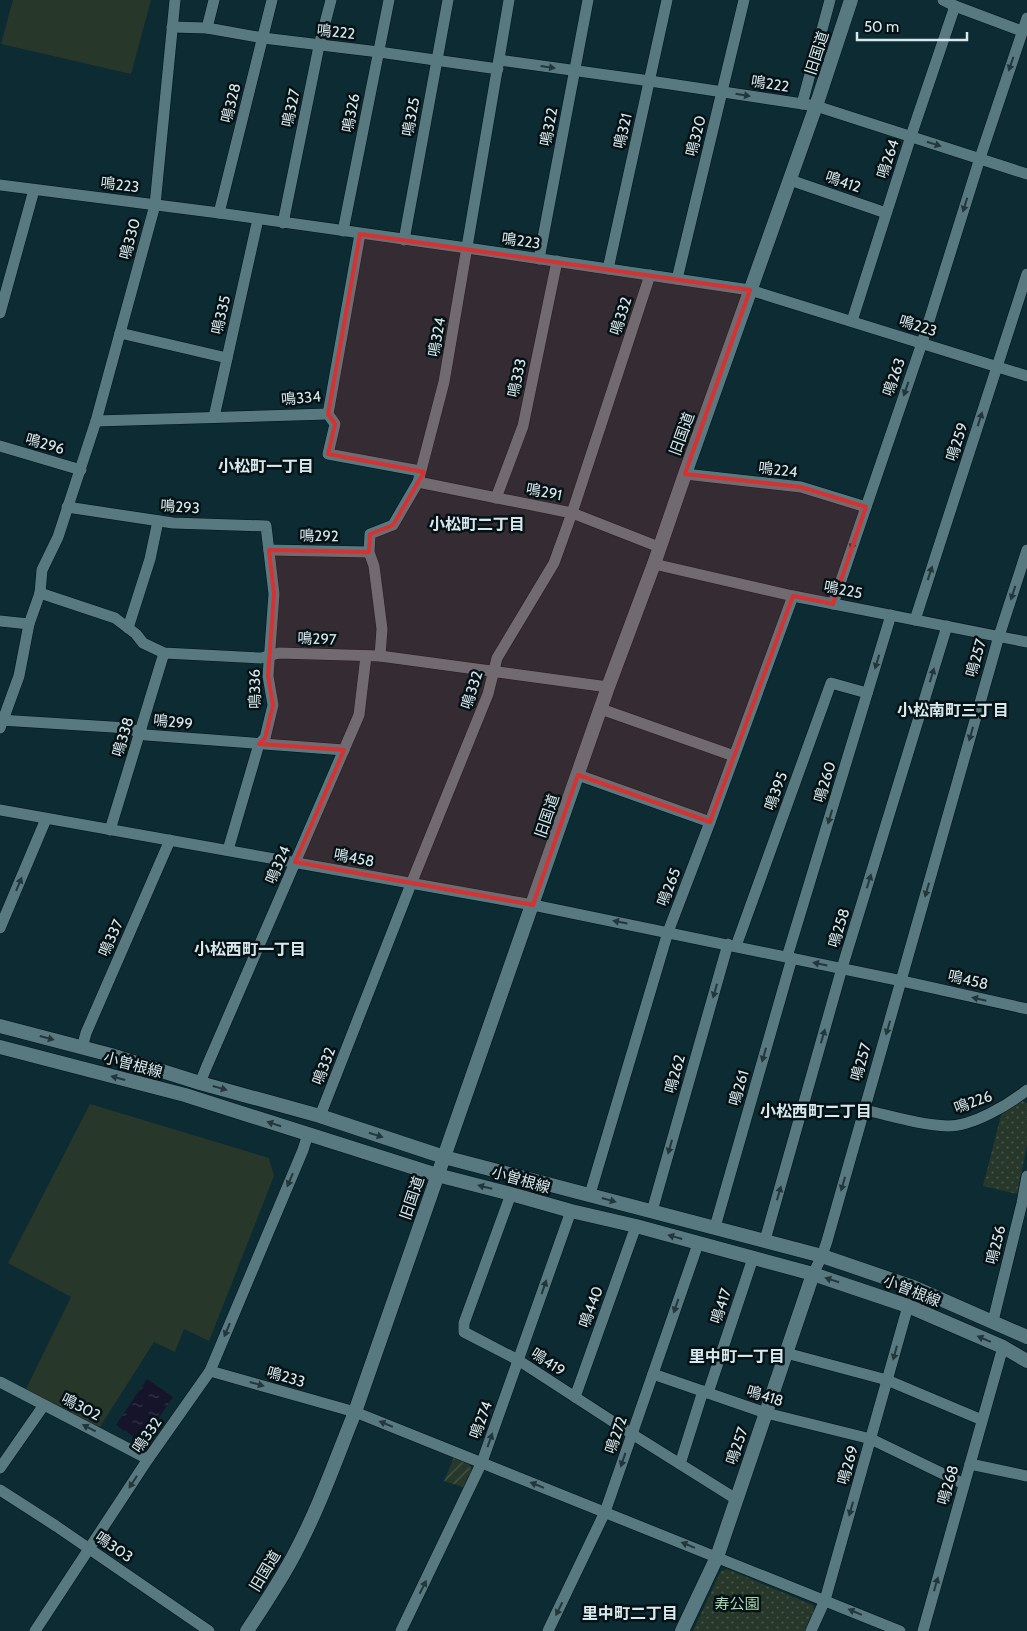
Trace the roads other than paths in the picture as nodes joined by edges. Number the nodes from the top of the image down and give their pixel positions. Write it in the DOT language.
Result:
graph roads {
  1 [pos="175,0"];
  2 [pos="214,0"];
  3 [pos="272,0"];
  4 [pos="331,0"];
  5 [pos="389,0"];
  6 [pos="448,0"];
  7 [pos="509,0"];
  8 [pos="588,0"];
  9 [pos="667,0"];
  10 [pos="744,0"];
  11 [pos="830,0"];
  12 [pos="851,0"];
  13 [pos="943,0"];
  14 [pos="955,6"];
  15 [pos="1027,18"];
  16 [pos="172,27"];
  17 [pos="206,28"];
  18 [pos="1022,31"];
  19 [pos="263,38"];
  20 [pos="319,46"];
  21 [pos="379,52"];
  22 [pos="437,60"];
  23 [pos="498,65"];
  24 [pos="575,70"];
  25 [pos="650,81"];
  26 [pos="722,92"];
  27 [pos="802,104"];
  28 [pos="816,106"];
  29 [pos="910,136"];
  30 [pos="980,158"];
  31 [pos="1027,174"];
  32 [pos="790,180"];
  33 [pos="0,185"];
  34 [pos="34,190"];
  35 [pos="155,205"];
  36 [pos="219,213"];
  37 [pos="886,213"];
  38 [pos="258,219"];
  39 [pos="283,223"];
  40 [pos="343,232"];
  41 [pos="360,234"];
  42 [pos="404,240"];
  43 [pos="467,248"];
  44 [pos="539,259"];
  45 [pos="557,261"];
  46 [pos="608,269"];
  47 [pos="1027,274"];
  48 [pos="650,275"];
  49 [pos="677,279"];
  50 [pos="750,290"];
  51 [pos="0,313"];
  52 [pos="852,321"];
  53 [pos="120,333"];
  54 [pos="922,343"];
  55 [pos="227,358"];
  56 [pos="997,367"];
  57 [pos="1027,376"];
  58 [pos="328,414"];
  59 [pos="214,417"];
  60 [pos="96,421"];
  61 [pos="0,446"];
  62 [pos="81,470"];
  63 [pos="685,474"];
  64 [pos="419,476"];
  65 [pos="496,498"];
  66 [pos="67,507"];
  67 [pos="866,507"];
  68 [pos="572,513"];
  69 [pos="158,521"];
  70 [pos="659,547"];
  71 [pos="269,550"];
  72 [pos="1027,550"];
  73 [pos="369,552"];
  74 [pos="654,564"];
  75 [pos="40,593"];
  76 [pos="793,596"];
  77 [pos="833,604"];
  78 [pos="891,615"];
  79 [pos="0,620"];
  80 [pos="915,620"];
  81 [pos="29,624"];
  82 [pos="947,626"];
  83 [pos="128,628"];
  84 [pos="999,636"];
  85 [pos="1027,642"];
  86 [pos="164,653"];
  87 [pos="270,654"];
  88 [pos="366,656"];
  89 [pos="380,656"];
  90 [pos="494,671"];
  91 [pos="608,687"];
  92 [pos="867,693"];
  93 [pos="601,709"];
  94 [pos="1,723"];
  95 [pos="140,732"];
  96 [pos="258,744"];
  97 [pos="344,750"];
  98 [pos="734,756"];
  99 [pos="578,775"];
  100 [pos="0,810"];
  101 [pos="46,819"];
  102 [pos="710,822"];
  103 [pos="110,830"];
  104 [pos="170,840"];
  105 [pos="228,850"];
  106 [pos="296,862"];
  107 [pos="411,884"];
  108 [pos="533,905"];
  109 [pos="0,928"];
  110 [pos="668,932"];
  111 [pos="732,945"];
  112 [pos="789,957"];
  113 [pos="842,968"];
  114 [pos="902,981"];
  115 [pos="1027,1009"];
  116 [pos="0,1026"];
  117 [pos="0,1047"];
  118 [pos="82,1048"];
  119 [pos="200,1083"];
  120 [pos="1027,1090"];
  121 [pos="865,1110"];
  122 [pos="320,1116"];
  123 [pos="308,1134"];
  124 [pos="444,1157"];
  125 [pos="437,1175"];
  126 [pos="1027,1176"];
  127 [pos="511,1194"];
  128 [pos="590,1194"];
  129 [pos="1024,1204"];
  130 [pos="571,1211"];
  131 [pos="652,1211"];
  132 [pos="636,1226"];
  133 [pos="715,1227"];
  134 [pos="765,1240"];
  135 [pos="698,1244"];
  136 [pos="822,1256"];
  137 [pos="753,1258"];
  138 [pos="813,1274"];
  139 [pos="908,1306"];
  140 [pos="992,1321"];
  141 [pos="1027,1337"];
  142 [pos="1003,1347"];
  143 [pos="786,1353"];
  144 [pos="518,1360"];
  145 [pos="1027,1361"];
  146 [pos="210,1371"];
  147 [pos="653,1374"];
  148 [pos="887,1380"];
  149 [pos="0,1382"];
  150 [pos="705,1392"];
  151 [pos="575,1397"];
  152 [pos="44,1405"];
  153 [pos="355,1412"];
  154 [pos="766,1413"];
  155 [pos="982,1420"];
  156 [pos="632,1434"];
  157 [pos="870,1439"];
  158 [pos="148,1459"];
  159 [pos="482,1462"];
  160 [pos="680,1464"];
  161 [pos="970,1464"];
  162 [pos="0,1468"];
  163 [pos="1027,1476"];
  164 [pos="964,1484"];
  165 [pos="0,1490"];
  166 [pos="736,1499"];
  167 [pos="605,1512"];
  168 [pos="89,1549"];
  169 [pos="716,1557"];
  170 [pos="825,1600"];
  171 [pos="35,1631"];
  172 [pos="209,1631"];
  173 [pos="247,1631"];
  174 [pos="401,1631"];
  175 [pos="548,1631"];
  176 [pos="682,1631"];
  177 [pos="811,1631"];
  178 [pos="900,1631"];
  179 [pos="923,1631"];
  1 -- 16 [label="street, 鳴330"];
  2 -- 17 [label="street"];
  3 -- 19 [label="street, 鳴328"];
  4 -- 20 [label="street, 鳴327"];
  5 -- 21 [label="street, 鳴326"];
  6 -- 22 [label="street, 鳴325"];
  7 -- 23 [label="street, 鳴324"];
  8 -- 24 [label="street, 鳴322"];
  9 -- 25 [label="street, 鳴321"];
  10 -- 26 [label="street, 鳴320"];
  11 -- 27 [label="street"];
  12 -- 28 [label="street, 旧国道"];
  13 -- 14 [label="street"];
  14 -- 18 [label="street"];
  14 -- 29 [label="street, 鳴264"];
  15 -- 18 [label="street, 鳴263"];
  16 -- 17 [label="street, 鳴222"];
  16 -- 35 [label="street, 鳴330"];
  17 -- 19 [label="street, 鳴222"];
  18 -- 30 [label="street, 鳴263, one-way"];
  19 -- 20 [label="street, 鳴222"];
  19 -- 36 [label="street, 鳴328"];
  20 -- 21 [label="street, 鳴222"];
  20 -- 39 [label="street, 鳴327"];
  21 -- 22 [label="street, 鳴222"];
  21 -- 40 [label="street, 鳴326"];
  22 -- 23 [label="street, 鳴222"];
  22 -- 42 [label="street, 鳴325"];
  23 -- 24 [label="street, 鳴222, one-way"];
  23 -- 43 [label="street, 鳴324"];
  24 -- 25 [label="street, 鳴222"];
  24 -- 44 [label="street, 鳴322"];
  25 -- 26 [label="street, 鳴222"];
  25 -- 46 [label="street, 鳴321"];
  26 -- 27 [label="street, 鳴222, one-way"];
  26 -- 49 [label="street, 鳴320"];
  27 -- 28 [label="street, 鳴222"];
  28 -- 29 [label="street, 鳴222"];
  28 -- 32 [label="street, 旧国道"];
  29 -- 30 [label="street, 鳴222, one-way"];
  29 -- 37 [label="street, 鳴264"];
  30 -- 31 [label="street, 鳴222"];
  30 -- 54 [label="street, 鳴263, one-way"];
  32 -- 37 [label="street, 鳴412"];
  32 -- 50 [label="street, 旧国道"];
  33 -- 34 [label="street, 鳴223"];
  34 -- 35 [label="street, 鳴223"];
  34 -- 51 [label="street"];
  35 -- 36 [label="street, 鳴223"];
  35 -- 53 [label="street, 鳴330"];
  36 -- 38 [label="street, 鳴223"];
  37 -- 52 [label="street, 鳴264"];
  38 -- 39 [label="street, 鳴223"];
  38 -- 55 [label="street, 鳴335"];
  39 -- 40 [label="street, 鳴223"];
  40 -- 41 [label="street, 鳴223"];
  41 -- 42 [label="street, 鳴223"];
  41 -- 58 [label="street, 鳴334"];
  42 -- 43 [label="street, 鳴223"];
  43 -- 44 [label="street, 鳴223"];
  43 -- 64 [label="street, 鳴324"];
  44 -- 45 [label="street, 鳴223"];
  45 -- 46 [label="street, 鳴223"];
  45 -- 65 [label="street, 鳴333"];
  46 -- 48 [label="street, 鳴223"];
  47 -- 56 [label="street, 鳴259"];
  48 -- 49 [label="street, 鳴223"];
  48 -- 68 [label="street, 鳴332"];
  49 -- 50 [label="street, 鳴223"];
  50 -- 52 [label="street, 鳴223"];
  50 -- 63 [label="street, 旧国道"];
  52 -- 54 [label="street, 鳴223"];
  53 -- 55 [label="street"];
  53 -- 60 [label="street, 鳴330"];
  54 -- 56 [label="street, 鳴223"];
  54 -- 67 [label="street, 鳴263, one-way"];
  55 -- 59 [label="street, 鳴335"];
  56 -- 57 [label="street, 鳴223"];
  80 -- 56 [label="street, 鳴259, one-way"];
  58 -- 59 [label="street, 鳴334"];
  58 -- 64 [label="street, 鳴291"];
  59 -- 60 [label="street, 鳴334"];
  60 -- 62 [label="street, 鳴330"];
  61 -- 62 [label="street, 鳴296"];
  62 -- 66 [label="street"];
  63 -- 67 [label="street, 鳴224"];
  63 -- 70 [label="street, 旧国道"];
  64 -- 65 [label="street, 鳴291"];
  64 -- 73 [label="street, 鳴324"];
  65 -- 68 [label="street, 鳴291"];
  66 -- 69 [label="street, 鳴293"];
  66 -- 75 [label="street"];
  67 -- 77 [label="street, 鳴263, one-way"];
  68 -- 70 [label="street, 鳴291"];
  68 -- 90 [label="street, 鳴332"];
  69 -- 71 [label="street, 鳴293"];
  69 -- 83 [label="street"];
  70 -- 74 [label="street, 旧国道"];
  71 -- 73 [label="street, 鳴292"];
  71 -- 87 [label="street, 鳴336"];
  72 -- 84 [label="street, 鳴257, one-way"];
  73 -- 89 [label="street"];
  74 -- 76 [label="street, 鳴225"];
  74 -- 91 [label="street, 旧国道"];
  75 -- 81 [label="street"];
  75 -- 83 [label="street, 鳴297"];
  76 -- 77 [label="street, 鳴225"];
  76 -- 98 [label="street, 鳴265"];
  77 -- 78 [label="street, 鳴225"];
  78 -- 80 [label="street, 鳴225"];
  78 -- 92 [label="street, 鳴260, one-way"];
  79 -- 81 [label="street"];
  80 -- 82 [label="street, 鳴225"];
  81 -- 94 [label="street"];
  82 -- 84 [label="street, 鳴225"];
  113 -- 82 [label="street, 鳴258, one-way"];
  83 -- 86 [label="street, 鳴297"];
  84 -- 85 [label="street, 鳴225"];
  84 -- 114 [label="street, 鳴257, one-way"];
  86 -- 87 [label="street, 鳴297"];
  86 -- 95 [label="street, 鳴338"];
  87 -- 88 [label="street, 鳴297"];
  87 -- 96 [label="street, 鳴336"];
  88 -- 89 [label="street, 鳴297"];
  88 -- 97 [label="street, 鳴324"];
  89 -- 90 [label="street, 鳴297"];
  90 -- 91 [label="street, 鳴297"];
  90 -- 107 [label="street, 鳴332"];
  91 -- 93 [label="street, 旧国道"];
  92 -- 111 [label="street, 鳴395"];
  92 -- 112 [label="street, 鳴260, one-way"];
  93 -- 98 [label="street"];
  93 -- 99 [label="street, 旧国道"];
  94 -- 95 [label="street, 鳴299"];
  95 -- 96 [label="street, 鳴299"];
  95 -- 103 [label="street, 鳴338"];
  96 -- 97 [label="street, 鳴299"];
  96 -- 105 [label="street, 鳴336"];
  97 -- 106 [label="street, 鳴324"];
  98 -- 102 [label="street, 鳴265"];
  99 -- 102 [label="street"];
  99 -- 108 [label="street, 旧国道"];
  100 -- 101 [label="street"];
  101 -- 103 [label="street"];
  109 -- 101 [label="street, one-way"];
  102 -- 110 [label="street, 鳴265"];
  103 -- 104 [label="street, 鳴458"];
  104 -- 105 [label="street, 鳴458"];
  104 -- 118 [label="street, 鳴337"];
  105 -- 106 [label="street, 鳴458"];
  106 -- 107 [label="street, 鳴458"];
  106 -- 119 [label="street, 鳴324"];
  107 -- 108 [label="street, 鳴458"];
  107 -- 122 [label="street, 鳴332"];
  110 -- 108 [label="street, 鳴458, one-way"];
  108 -- 124 [label="street, 旧国道"];
  110 -- 111 [label="street, 鳴458"];
  110 -- 128 [label="street, 鳴265"];
  111 -- 112 [label="street, 鳴458"];
  111 -- 131 [label="street, 鳴262, one-way"];
  113 -- 112 [label="street, 鳴458, one-way"];
  112 -- 133 [label="street, 鳴261, one-way"];
  113 -- 114 [label="street, 鳴458"];
  134 -- 113 [label="street, 鳴258, one-way"];
  115 -- 114 [label="street, 鳴458, one-way"];
  114 -- 121 [label="street, 鳴257, one-way"];
  116 -- 118 [label="street, 小曽根線, one-way"];
  123 -- 117 [label="street, 小曽根線, one-way"];
  118 -- 119 [label="street, 小曽根線"];
  119 -- 122 [label="street, 小曽根線, one-way"];
  120 -- 121 [label="street, 鳴226"];
  121 -- 136 [label="street, 鳴257, one-way"];
  122 -- 124 [label="street, 小曽根線, one-way"];
  123 -- 125 [label="street, 小曽根線"];
  123 -- 146 [label="street, 鳴332, one-way"];
  124 -- 125 [label="street, 旧国道"];
  124 -- 128 [label="street, 小曽根線"];
  127 -- 125 [label="street, 小曽根線, one-way"];
  125 -- 153 [label="street, 旧国道"];
  126 -- 129 [label="street, 鳴256"];
  127 -- 130 [label="street, 小曽根線"];
  127 -- 144 [label="street, 鳴419"];
  128 -- 131 [label="street, 小曽根線, one-way"];
  129 -- 140 [label="street, 鳴256"];
  130 -- 132 [label="street, 小曽根線"];
  144 -- 130 [label="street, 鳴274, one-way"];
  131 -- 133 [label="street, 小曽根線"];
  135 -- 132 [label="street, 小曽根線, one-way"];
  132 -- 151 [label="street, 鳴440"];
  133 -- 134 [label="street, 小曽根線"];
  134 -- 136 [label="street, 小曽根線"];
  135 -- 137 [label="street, 小曽根線"];
  135 -- 147 [label="street, 鳴272, one-way"];
  136 -- 138 [label="street, 鳴257"];
  136 -- 140 [label="street, 小曽根線"];
  137 -- 138 [label="street, 小曽根線"];
  137 -- 150 [label="street, 鳴417"];
  139 -- 138 [label="street, 小曽根線, one-way"];
  138 -- 143 [label="street, 鳴257"];
  142 -- 139 [label="street, 小曽根線, one-way"];
  139 -- 148 [label="street, 鳴269, one-way"];
  140 -- 141 [label="street, 小曽根線"];
  142 -- 145 [label="street, 小曽根線"];
  142 -- 155 [label="street, 鳴268"];
  143 -- 148 [label="street"];
  143 -- 154 [label="street, 鳴257"];
  144 -- 151 [label="street, 鳴419"];
  159 -- 144 [label="street, 鳴274, one-way"];
  146 -- 153 [label="street, 鳴233, one-way"];
  146 -- 158 [label="street, 鳴332"];
  147 -- 150 [label="street, 鳴418"];
  147 -- 156 [label="street, 鳴272"];
  148 -- 155 [label="street"];
  148 -- 157 [label="street, 鳴269"];
  149 -- 152 [label="street, 鳴302"];
  150 -- 154 [label="street, 鳴418"];
  150 -- 160 [label="street, 鳴417"];
  151 -- 156 [label="street, 鳴419"];
  158 -- 152 [label="street, 鳴302, one-way"];
  152 -- 162 [label="street"];
  159 -- 153 [label="street, 鳴233, one-way"];
  153 -- 173 [label="street, 旧国道"];
  154 -- 157 [label="street, 鳴418"];
  154 -- 166 [label="street, 鳴257"];
  155 -- 161 [label="street, 鳴268"];
  156 -- 160 [label="street, 鳴419"];
  156 -- 167 [label="street, 鳴272, one-way"];
  157 -- 164 [label="street, 鳴418"];
  157 -- 170 [label="street, 鳴269, one-way"];
  158 -- 168 [label="street, 鳴332, one-way"];
  167 -- 159 [label="street, 鳴233, one-way"];
  174 -- 159 [label="street, 鳴274, one-way"];
  160 -- 166 [label="street, 鳴419"];
  161 -- 163 [label="street"];
  161 -- 164 [label="street, 鳴268"];
  179 -- 164 [label="street, 鳴268, one-way"];
  165 -- 168 [label="street, 鳴303"];
  166 -- 169 [label="street, 鳴257"];
  169 -- 167 [label="street, 鳴233, one-way"];
  167 -- 175 [label="street, 鳴272, one-way"];
  168 -- 171 [label="street, 鳴332"];
  168 -- 172 [label="street, 鳴303"];
  169 -- 170 [label="street, 鳴233"];
  169 -- 176 [label="street, 鳴257"];
  170 -- 177 [label="street, 鳴269"];
  178 -- 170 [label="street, 鳴233, one-way"];
}
